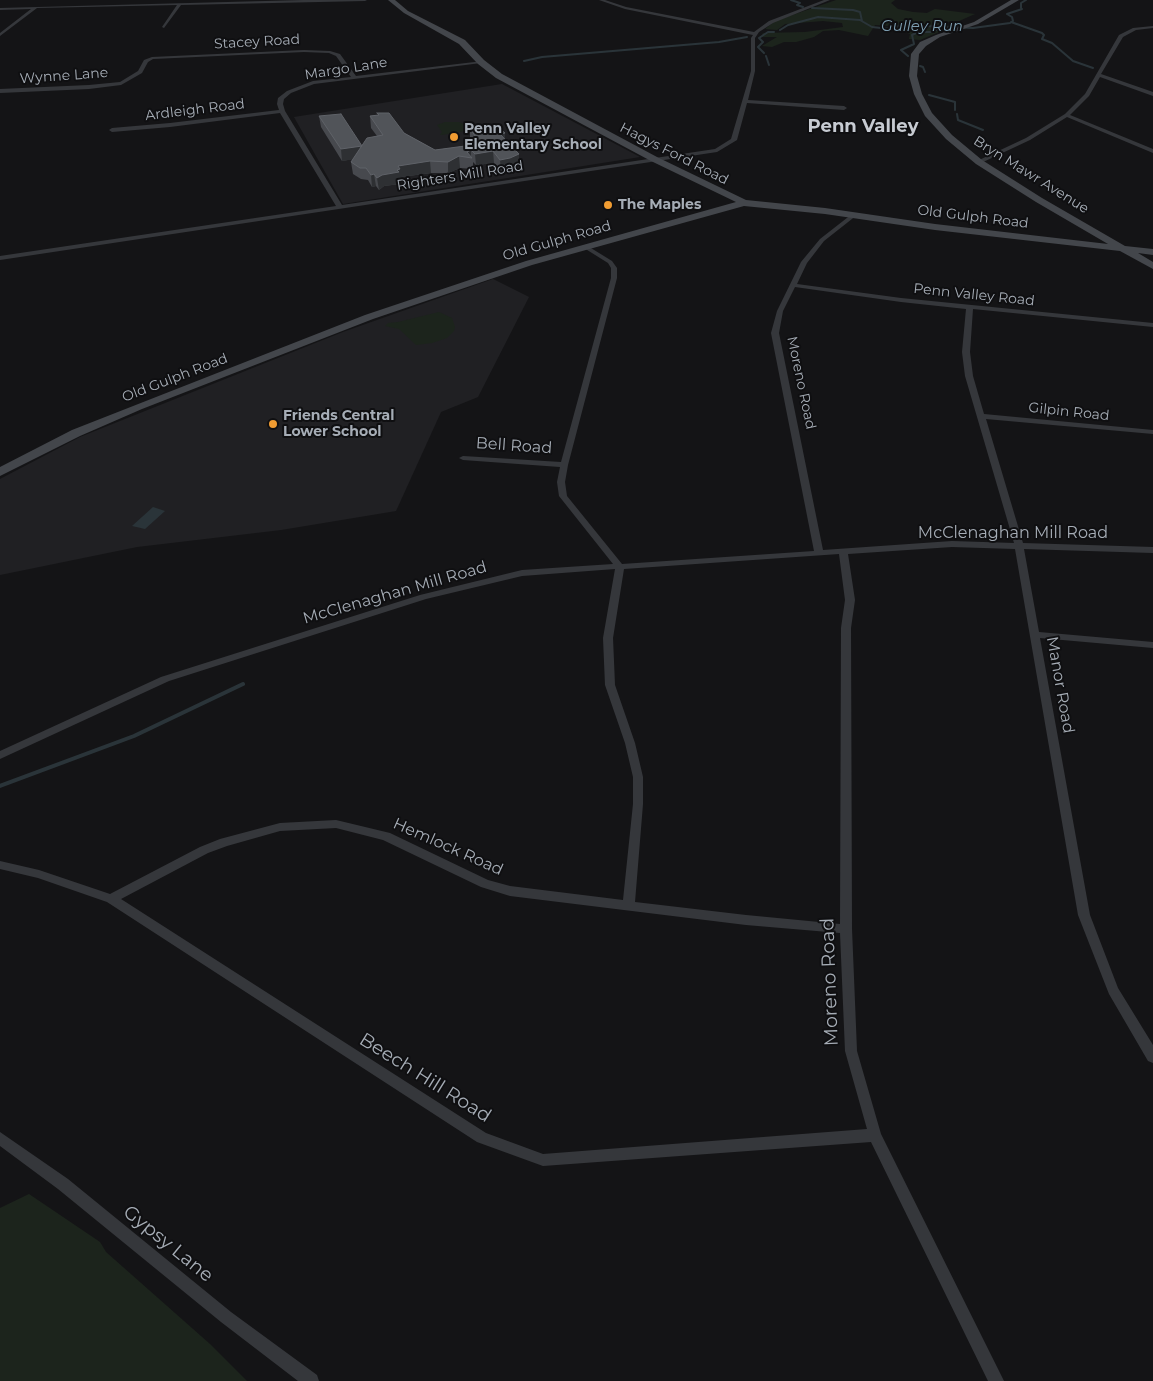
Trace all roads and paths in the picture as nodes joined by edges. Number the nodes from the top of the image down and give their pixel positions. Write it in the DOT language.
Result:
graph roads {
  1 [pos="365,0"];
  2 [pos="391,0"];
  3 [pos="601,0"];
  4 [pos="828,0"];
  5 [pos="1016,0"];
  6 [pos="180,4"];
  7 [pos="36,7"];
  8 [pos="0,10"];
  9 [pos="164,27"];
  10 [pos="1153,27"];
  11 [pos="757,32"];
  12 [pos="0,35"];
  13 [pos="149,59"];
  14 [pos="481,62"];
  15 [pos="1099,74"];
  16 [pos="354,78"];
  17 [pos="0,91"];
  18 [pos="1153,94"];
  19 [pos="745,101"];
  20 [pos="844,108"];
  21 [pos="282,111"];
  22 [pos="1067,115"];
  23 [pos="112,130"];
  24 [pos="1153,151"];
  25 [pos="654,159"];
  26 [pos="979,162"];
  27 [pos="744,203"];
  28 [pos="340,207"];
  29 [pos="854,214"];
  30 [pos="1089,228"];
  31 [pos="1068,242"];
  32 [pos="586,247"];
  33 [pos="1123,248"];
  34 [pos="1153,252"];
  35 [pos="0,258"];
  36 [pos="1153,266"];
  37 [pos="792,285"];
  38 [pos="970,308"];
  39 [pos="1153,325"];
  40 [pos="982,416"];
  41 [pos="1153,432"];
  42 [pos="463,458"];
  43 [pos="564,464"];
  44 [pos="0,472"];
  45 [pos="1019,545"];
  46 [pos="1153,550"];
  47 [pos="842,551"];
  48 [pos="819,553"];
  49 [pos="620,567"];
  50 [pos="1036,635"];
  51 [pos="1153,645"];
  52 [pos="0,755"];
  53 [pos="0,865"];
  54 [pos="111,899"];
  55 [pos="629,904"];
  56 [pos="846,928"];
  57 [pos="1153,1057"];
  58 [pos="875,1135"];
  59 [pos="0,1138"];
  60 [pos="311,1381"];
  61 [pos="996,1381"];
  1 -- 6 [label="street"];
  2 -- 14 [label="street, Hagys Ford Road"];
  3 -- 11 [label="street"];
  4 -- 11 [label="street"];
  5 -- 26 [label="street, Bryn Mawr Avenue"];
  6 -- 7 [label="street"];
  6 -- 9 [label="street"];
  7 -- 8 [label="street"];
  7 -- 12 [label="street"];
  10 -- 15 [label="street"];
  11 -- 19 [label="street, Righters Mill Road"];
  13 -- 16 [label="street, Stacey Road"];
  13 -- 17 [label="street, Wynne Lane"];
  14 -- 16 [label="street, Margo Lane"];
  14 -- 25 [label="street, Hagys Ford Road"];
  15 -- 18 [label="street"];
  15 -- 22 [label="street"];
  16 -- 21 [label="street, Margo Lane"];
  19 -- 20 [label="street"];
  19 -- 25 [label="street, Righters Mill Road"];
  21 -- 23 [label="street, Ardleigh Road"];
  21 -- 28 [label="street"];
  22 -- 24 [label="street"];
  22 -- 26 [label="street"];
  25 -- 27 [label="street, Hagys Ford Road"];
  25 -- 28 [label="street, Righters Mill Road"];
  26 -- 30 [label="street, Bryn Mawr Avenue"];
  27 -- 29 [label="street, Old Gulph Road"];
  27 -- 32 [label="street, Old Gulph Road"];
  28 -- 35 [label="street, Righters Mill Road"];
  29 -- 31 [label="street, Old Gulph Road"];
  29 -- 37 [label="street, Moreno Road"];
  30 -- 31 [label="street"];
  30 -- 33 [label="street, Bryn Mawr Avenue"];
  31 -- 33 [label="street, Old Gulph Road"];
  32 -- 43 [label="street"];
  32 -- 44 [label="street, Old Gulph Road"];
  33 -- 34 [label="street, Old Gulph Road"];
  33 -- 36 [label="street, Bryn Mawr Avenue"];
  37 -- 38 [label="street, Penn Valley Road"];
  37 -- 48 [label="street, Moreno Road"];
  38 -- 39 [label="street, Penn Valley Road"];
  38 -- 40 [label="street, Manor Road"];
  40 -- 41 [label="street, Gilpin Road"];
  40 -- 45 [label="street, Manor Road"];
  42 -- 43 [label="street, Bell Road"];
  43 -- 49 [label="street"];
  45 -- 46 [label="street, McClenaghan Mill Road"];
  45 -- 47 [label="street, McClenaghan Mill Road"];
  45 -- 50 [label="street, Manor Road"];
  47 -- 48 [label="street, McClenaghan Mill Road"];
  47 -- 56 [label="street, Moreno Road"];
  48 -- 49 [label="street, McClenaghan Mill Road"];
  49 -- 52 [label="street, McClenaghan Mill Road"];
  49 -- 55 [label="street"];
  50 -- 51 [label="street"];
  50 -- 57 [label="street, Manor Road"];
  53 -- 54 [label="street, Beech Hill Road"];
  54 -- 55 [label="street, Hemlock Road"];
  54 -- 58 [label="street, Beech Hill Road"];
  55 -- 56 [label="street, Hemlock Road"];
  56 -- 58 [label="street, Moreno Road"];
  58 -- 61 [label="street, Moreno Road"];
  59 -- 60 [label="street, Gypsy Lane"];
}
